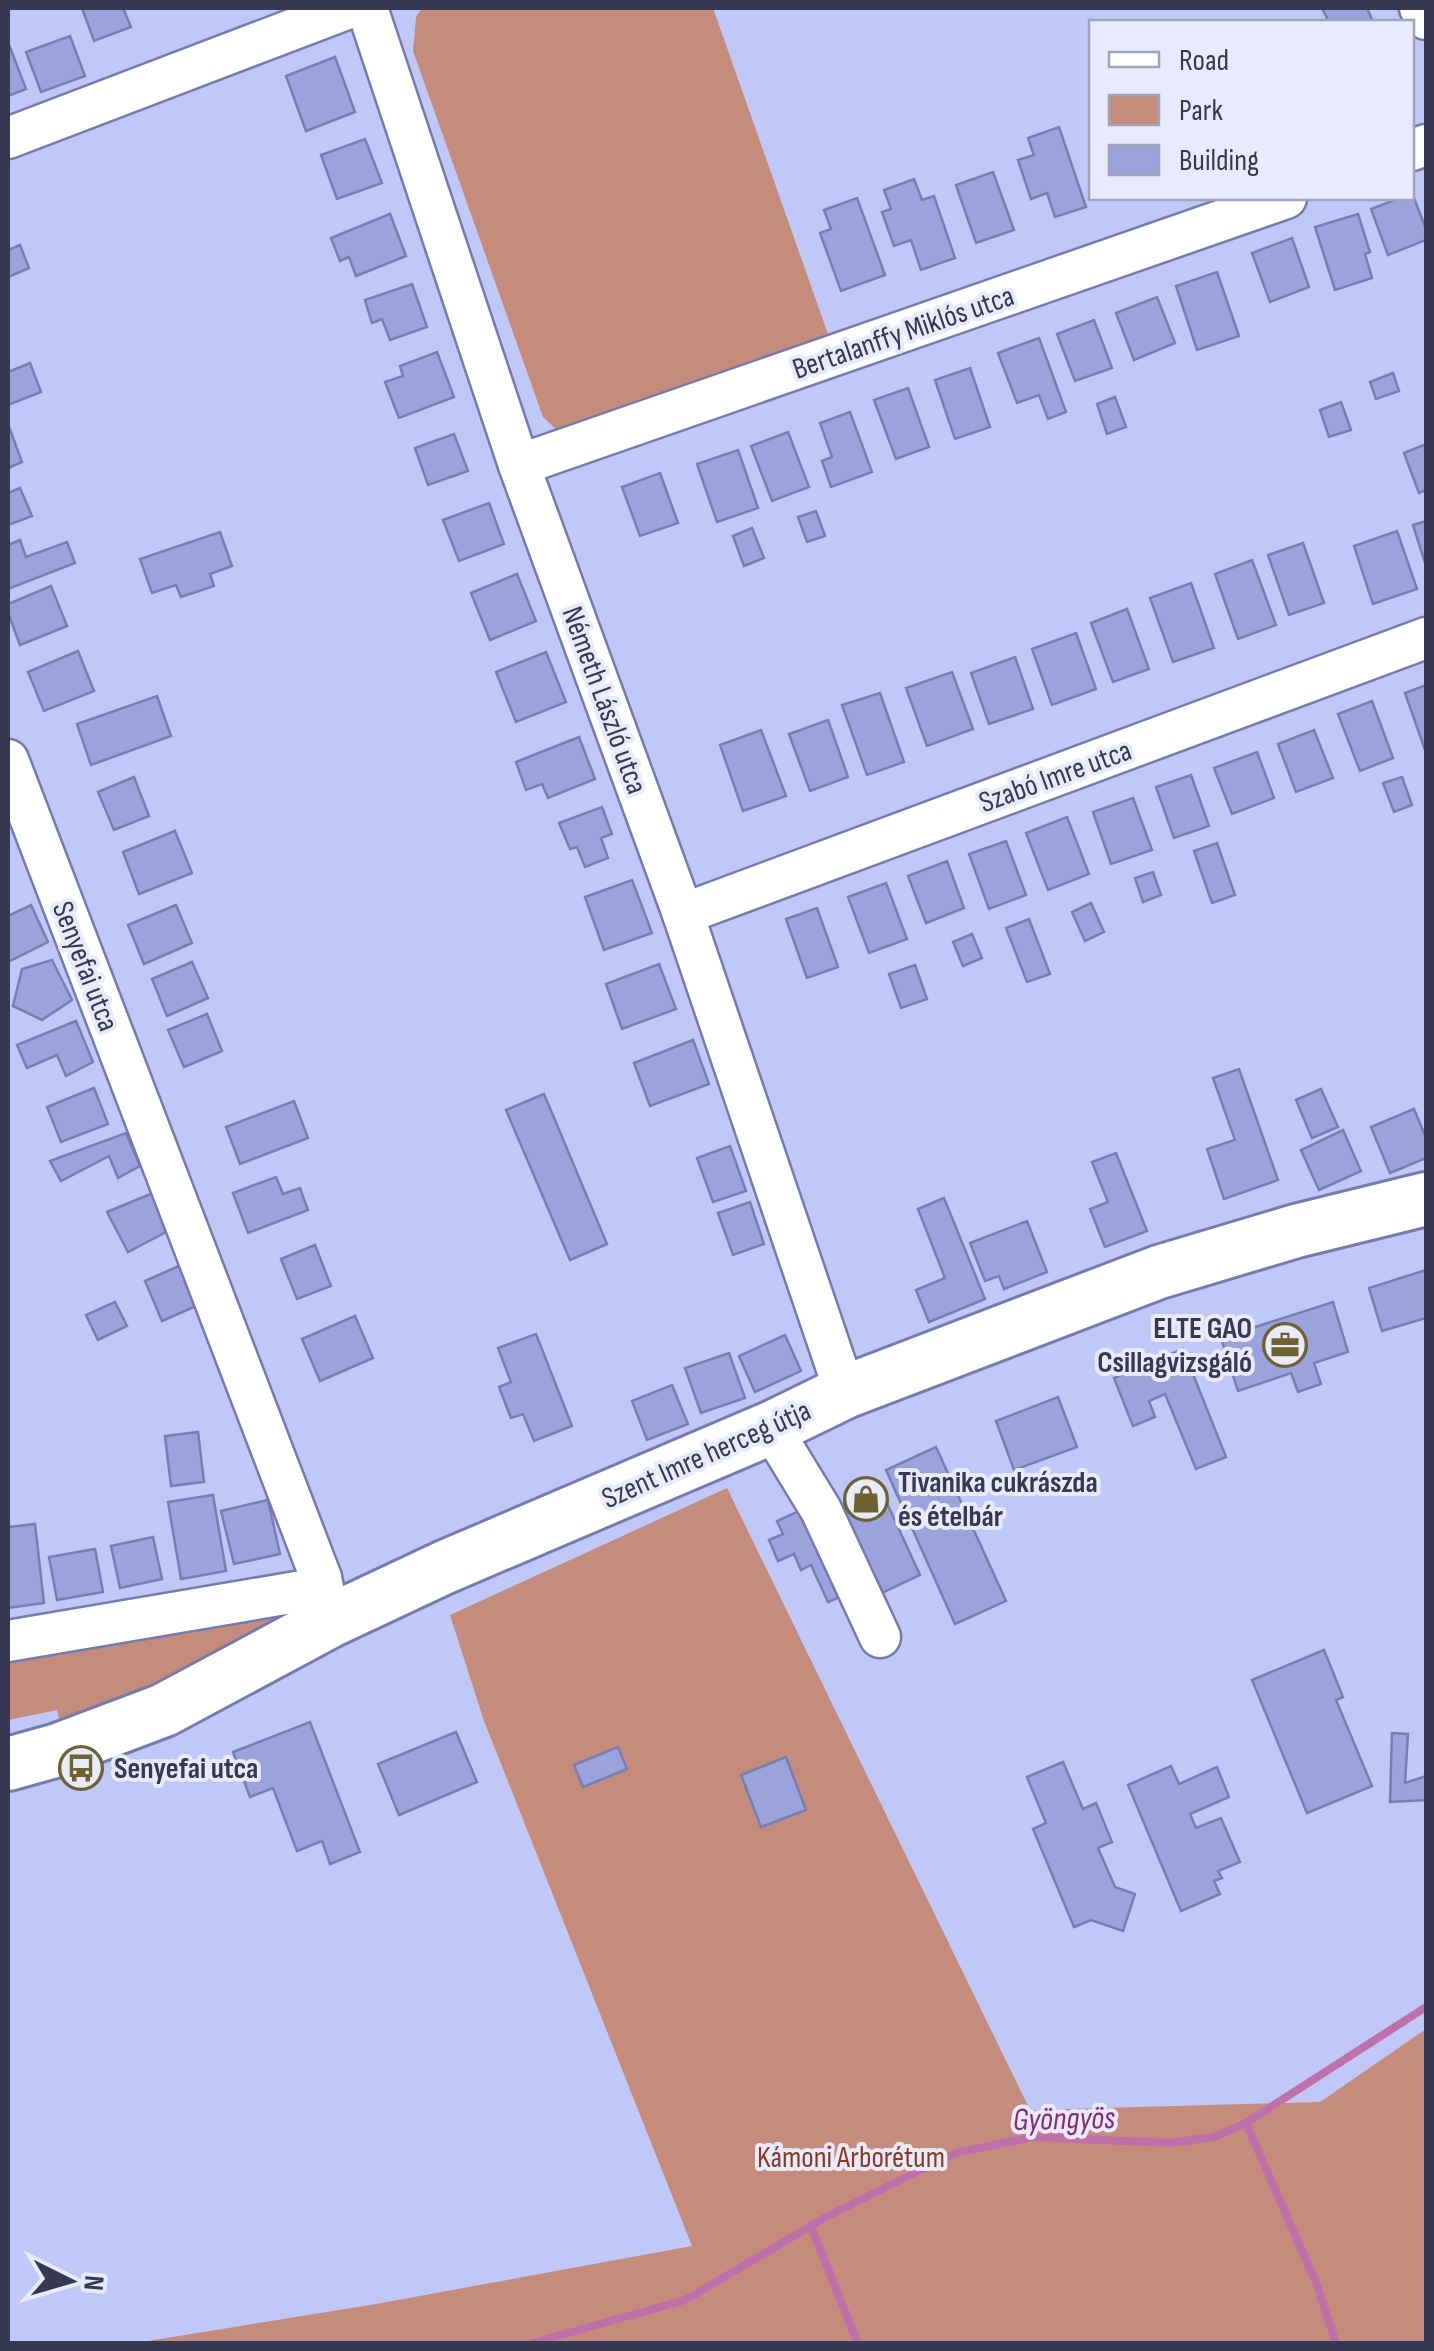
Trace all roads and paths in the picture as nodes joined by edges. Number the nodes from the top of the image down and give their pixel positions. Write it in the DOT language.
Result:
graph roads {
  1 [pos="349,8"];
  2 [pos="367,8"];
  3 [pos="1420,8"];
  4 [pos="1426,18"];
  5 [pos="8,138"];
  6 [pos="1280,200"];
  7 [pos="519,464"];
  8 [pos="1426,638"];
  9 [pos="8,760"];
  10 [pos="683,914"];
  11 [pos="1426,1200"];
  12 [pos="845,1392"];
  13 [pos="770,1428"];
  14 [pos="325,1600"];
  15 [pos="880,1637"];
  16 [pos="8,1641"];
  17 [pos="8,1764"];
  1 -- 5 [label="street"];
  2 -- 7 [label="street, Németh László utca"];
  3 -- 4 [label="street"];
  6 -- 7 [label="street, Bertalanffy Miklós utca"];
  7 -- 10 [label="street, Németh László utca"];
  8 -- 10 [label="street, Szabó Imre utca"];
  9 -- 14 [label="street, Senyefai utca"];
  10 -- 12 [label="street, Németh László utca"];
  11 -- 12 [label="main road, Szent Imre herceg útja"];
  12 -- 13 [label="main road, Szent Imre herceg útja"];
  13 -- 14 [label="main road, Szent Imre herceg útja"];
  13 -- 15 [label="street"];
  14 -- 16 [label="street, Szent Imre herceg útja"];
  14 -- 17 [label="main road, Szent Imre herceg útja"];
}
